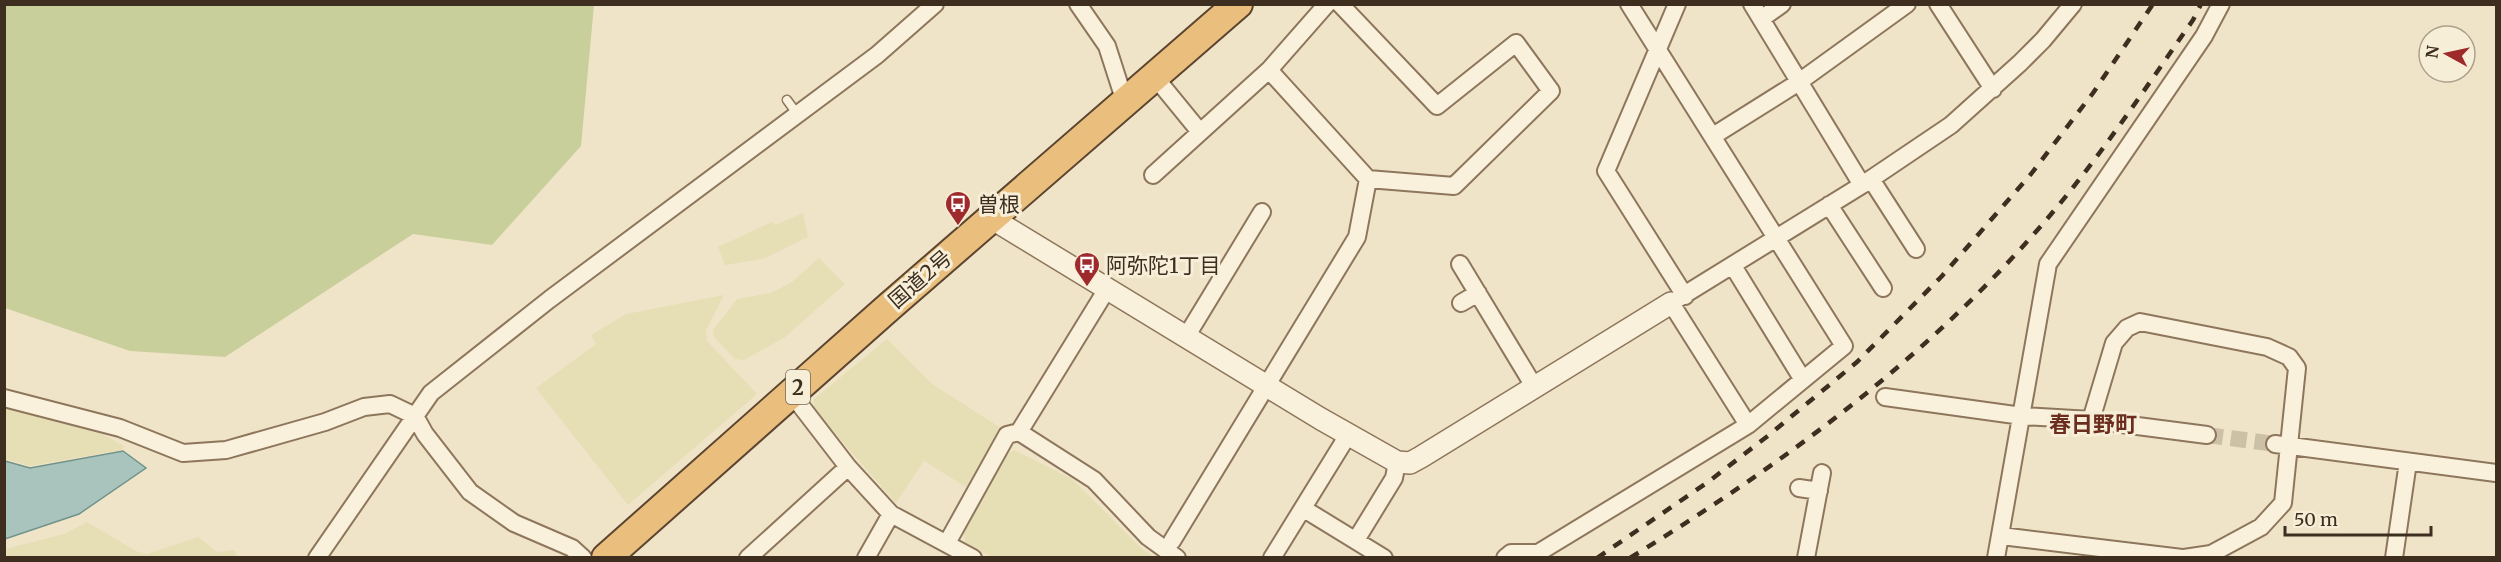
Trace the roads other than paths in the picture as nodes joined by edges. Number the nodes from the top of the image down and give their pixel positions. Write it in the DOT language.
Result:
graph roads {
  1 [pos="935,4"];
  2 [pos="1078,4"];
  3 [pos="1238,4"];
  4 [pos="1327,4"];
  5 [pos="1340,4"];
  6 [pos="1629,4"];
  7 [pos="1677,4"];
  8 [pos="1752,4"];
  9 [pos="1782,4"];
  10 [pos="1907,4"];
  11 [pos="1938,4"];
  12 [pos="2073,4"];
  13 [pos="2221,4"];
  14 [pos="1761,20"];
  15 [pos="1657,52"];
  16 [pos="1269,70"];
  17 [pos="1155,77"];
  18 [pos="1799,82"];
  19 [pos="1993,89"];
  20 [pos="787,100"];
  21 [pos="1125,102"];
  22 [pos="798,115"];
  23 [pos="1200,132"];
  24 [pos="1713,136"];
  25 [pos="1368,179"];
  26 [pos="1866,182"];
  27 [pos="1829,205"];
  28 [pos="1263,212"];
  29 [pos="991,218"];
  30 [pos="1775,237"];
  31 [pos="1916,249"];
  32 [pos="1460,264"];
  33 [pos="1733,266"];
  34 [pos="1883,288"];
  35 [pos="1107,289"];
  36 [pos="1478,293"];
  37 [pos="1678,299"];
  38 [pos="1461,303"];
  39 [pos="1186,337"];
  40 [pos="1803,380"];
  41 [pos="1267,387"];
  42 [pos="1535,388"];
  43 [pos="791,393"];
  44 [pos="1885,397"];
  45 [pos="4,398"];
  46 [pos="415,416"];
  47 [pos="2022,416"];
  48 [pos="2091,420"];
  49 [pos="1748,425"];
  50 [pos="1019,432"];
  51 [pos="1348,435"];
  52 [pos="2207,435"];
  53 [pos="2282,445"];
  54 [pos="1397,462"];
  55 [pos="2408,462"];
  56 [pos="848,467"];
  57 [pos="1822,473"];
  58 [pos="2496,473"];
  59 [pos="1800,488"];
  60 [pos="1819,491"];
  61 [pos="1304,509"];
  62 [pos="891,514"];
  63 [pos="2001,536"];
  64 [pos="1356,540"];
  65 [pos="1173,541"];
  66 [pos="960,552"];
  67 [pos="317,558"];
  68 [pos="583,558"];
  69 [pos="606,558"];
  70 [pos="748,558"];
  71 [pos="866,558"];
  72 [pos="1177,558"];
  73 [pos="1272,558"];
  74 [pos="1384,558"];
  75 [pos="1505,558"];
  76 [pos="1806,558"];
  77 [pos="1996,558"];
  78 [pos="2183,558"];
  79 [pos="2394,558"];
  1 -- 22 [label="street"];
  2 -- 21 [label="street"];
  3 -- 17 [label="highway, 国道2号 / 2"];
  4 -- 16 [label="street"];
  5 -- 25 [label="street"];
  6 -- 15 [label="street"];
  7 -- 15 [label="street"];
  8 -- 14 [label="street"];
  9 -- 14 [label="street"];
  10 -- 18 [label="street"];
  11 -- 19 [label="street"];
  12 -- 19 [label="street"];
  13 -- 47 [label="street"];
  14 -- 18 [label="street"];
  15 -- 24 [label="street"];
  15 -- 37 [label="street"];
  16 -- 23 [label="street"];
  16 -- 23 [label="street"];
  16 -- 25 [label="street"];
  17 -- 21 [label="highway, 国道2号 / 2"];
  17 -- 23 [label="street"];
  18 -- 24 [label="street"];
  18 -- 26 [label="street"];
  19 -- 26 [label="street"];
  20 -- 22 [label="lane"];
  21 -- 29 [label="highway, 国道2号 / 2"];
  22 -- 46 [label="street"];
  24 -- 30 [label="street"];
  25 -- 41 [label="street"];
  26 -- 27 [label="street"];
  26 -- 31 [label="street"];
  27 -- 30 [label="street"];
  27 -- 34 [label="street"];
  28 -- 39 [label="street"];
  29 -- 35 [label="street"];
  29 -- 43 [label="highway, 国道2号 / 2"];
  30 -- 33 [label="street"];
  30 -- 40 [label="street"];
  32 -- 36 [label="street"];
  33 -- 37 [label="street"];
  33 -- 40 [label="street"];
  35 -- 39 [label="street"];
  35 -- 50 [label="street"];
  36 -- 38 [label="street"];
  36 -- 42 [label="street"];
  37 -- 42 [label="street"];
  37 -- 49 [label="street"];
  39 -- 41 [label="street"];
  40 -- 49 [label="street"];
  41 -- 51 [label="street"];
  41 -- 65 [label="street"];
  42 -- 54 [label="street"];
  43 -- 56 [label="street"];
  43 -- 69 [label="highway, 国道2号 / 2"];
  44 -- 47 [label="street"];
  45 -- 46 [label="street"];
  46 -- 67 [label="street"];
  46 -- 68 [label="street"];
  47 -- 48 [label="street"];
  47 -- 63 [label="street"];
  48 -- 52 [label="street"];
  48 -- 53 [label="street"];
  49 -- 75 [label="street"];
  50 -- 66 [label="street"];
  50 -- 72 [label="street"];
  51 -- 54 [label="street"];
  51 -- 61 [label="street"];
  53 -- 55 [label="street"];
  53 -- 78 [label="street"];
  54 -- 64 [label="street"];
  55 -- 58 [label="street"];
  55 -- 79 [label="street"];
  56 -- 62 [label="street"];
  56 -- 70 [label="street"];
  57 -- 60 [label="street"];
  59 -- 60 [label="street"];
  60 -- 76 [label="street"];
  61 -- 64 [label="street"];
  61 -- 73 [label="street"];
  62 -- 66 [label="street"];
  62 -- 71 [label="street"];
  63 -- 77 [label="street"];
  63 -- 78 [label="street"];
  64 -- 74 [label="street"];
}
